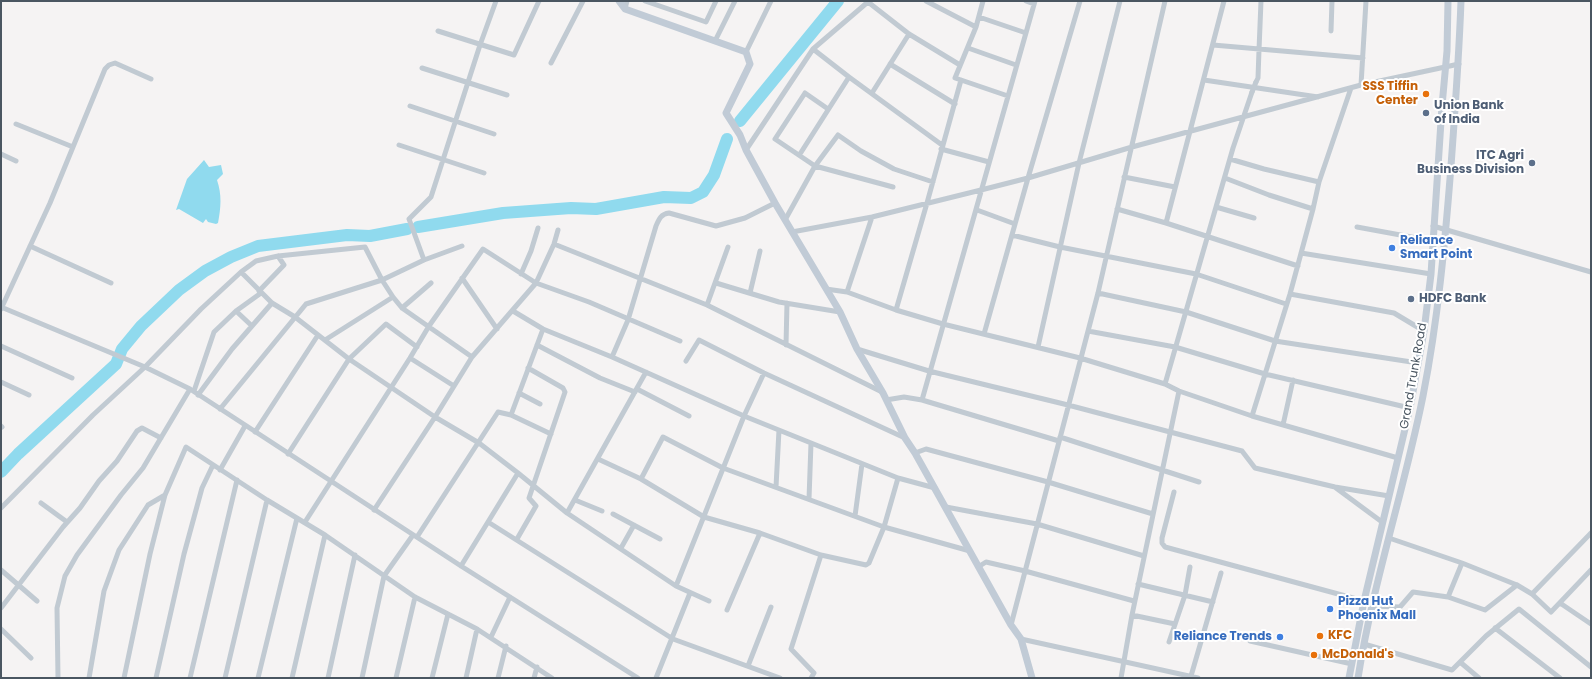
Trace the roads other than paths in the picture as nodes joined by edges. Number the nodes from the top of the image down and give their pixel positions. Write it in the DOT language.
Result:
graph roads {
  1 [pos="496,1"];
  2 [pos="538,1"];
  3 [pos="583,1"];
  4 [pos="619,1"];
  5 [pos="627,1"];
  6 [pos="645,1"];
  7 [pos="716,1"];
  8 [pos="735,1"];
  9 [pos="771,1"];
  10 [pos="869,1"];
  11 [pos="926,1"];
  12 [pos="983,1"];
  13 [pos="1026,1"];
  14 [pos="1080,1"];
  15 [pos="1120,1"];
  16 [pos="1165,1"];
  17 [pos="1224,1"];
  18 [pos="1261,1"];
  19 [pos="1332,1"];
  20 [pos="1366,1"];
  21 [pos="1448,1"];
  22 [pos="1461,1"];
  23 [pos="1034,2"];
  24 [pos="625,9"];
  25 [pos="979,17"];
  26 [pos="976,26"];
  27 [pos="438,31"];
  28 [pos="1331,31"];
  29 [pos="909,34"];
  30 [pos="1026,34"];
  31 [pos="715,41"];
  32 [pos="480,45"];
  33 [pos="1213,45"];
  34 [pos="968,48"];
  35 [pos="813,49"];
  36 [pos="1259,50"];
  37 [pos="746,52"];
  38 [pos="1363,58"];
  39 [pos="551,63"];
  40 [pos="890,64"];
  41 [pos="1459,64"];
  42 [pos="960,65"];
  43 [pos="1016,65"];
  44 [pos="1446,67"];
  45 [pos="422,68"];
  46 [pos="849,77"];
  47 [pos="151,79"];
  48 [pos="961,80"];
  49 [pos="1204,80"];
  50 [pos="468,83"];
  51 [pos="1361,85"];
  52 [pos="1351,88"];
  53 [pos="872,93"];
  54 [pos="507,95"];
  55 [pos="1008,96"];
  56 [pos="1319,97"];
  57 [pos="955,104"];
  58 [pos="410,106"];
  59 [pos="828,109"];
  60 [pos="1243,118"];
  61 [pos="456,122"];
  62 [pos="16,124"];
  63 [pos="1190,132"];
  64 [pos="494,134"];
  65 [pos="399,146"];
  66 [pos="73,147"];
  67 [pos="942,147"];
  68 [pos="1132,148"];
  69 [pos="746,150"];
  70 [pos="1,154"];
  71 [pos="800,154"];
  72 [pos="1230,159"];
  73 [pos="443,160"];
  74 [pos="16,161"];
  75 [pos="989,162"];
  76 [pos="1079,163"];
  77 [pos="815,166"];
  78 [pos="484,173"];
  79 [pos="1124,177"];
  80 [pos="1028,178"];
  81 [pos="1225,178"];
  82 [pos="933,182"];
  83 [pos="1319,182"];
  84 [pos="893,187"];
  85 [pos="1175,187"];
  86 [pos="981,190"];
  87 [pos="775,203"];
  88 [pos="928,203"];
  89 [pos="1216,207"];
  90 [pos="1117,208"];
  91 [pos="1313,209"];
  92 [pos="976,210"];
  93 [pos="872,217"];
  94 [pos="1254,218"];
  95 [pos="785,220"];
  96 [pos="1166,223"];
  97 [pos="1016,224"];
  98 [pos="1434,226"];
  99 [pos="1357,227"];
  100 [pos="538,228"];
  101 [pos="1446,229"];
  102 [pos="558,230"];
  103 [pos="792,232"];
  104 [pos="1012,235"];
  105 [pos="1207,237"];
  106 [pos="1433,241"];
  107 [pos="554,244"];
  108 [pos="30,246"];
  109 [pos="462,246"];
  110 [pos="728,247"];
  111 [pos="1060,247"];
  112 [pos="760,251"];
  113 [pos="1301,253"];
  114 [pos="278,256"];
  115 [pos="1106,257"];
  116 [pos="424,260"];
  117 [pos="1298,266"];
  118 [pos="241,272"];
  119 [pos="1591,272"];
  120 [pos="521,274"];
  121 [pos="1196,274"];
  122 [pos="1431,274"];
  123 [pos="462,278"];
  124 [pos="640,278"];
  125 [pos="382,280"];
  126 [pos="111,283"];
  127 [pos="431,283"];
  128 [pos="536,283"];
  129 [pos="716,283"];
  130 [pos="826,289"];
  131 [pos="260,292"];
  132 [pos="847,292"];
  133 [pos="750,293"];
  134 [pos="1098,293"];
  135 [pos="1290,294"];
  136 [pos="393,297"];
  137 [pos="272,303"];
  138 [pos="787,303"];
  139 [pos="1286,304"];
  140 [pos="706,305"];
  141 [pos="1,308"];
  142 [pos="402,308"];
  143 [pos="513,310"];
  144 [pos="896,310"];
  145 [pos="236,311"];
  146 [pos="840,312"];
  147 [pos="1186,312"];
  148 [pos="295,317"];
  149 [pos="628,320"];
  150 [pos="943,324"];
  151 [pos="252,326"];
  152 [pos="429,326"];
  153 [pos="497,328"];
  154 [pos="543,329"];
  155 [pos="1088,331"];
  156 [pos="1424,331"];
  157 [pos="318,334"];
  158 [pos="984,334"];
  159 [pos="325,340"];
  160 [pos="1275,340"];
  161 [pos="680,341"];
  162 [pos="537,345"];
  163 [pos="786,345"];
  164 [pos="1,346"];
  165 [pos="417,347"];
  166 [pos="1175,347"];
  167 [pos="1038,348"];
  168 [pos="857,349"];
  169 [pos="472,357"];
  170 [pos="612,357"];
  171 [pos="349,358"];
  172 [pos="410,358"];
  173 [pos="1080,358"];
  174 [pos="686,361"];
  175 [pos="1418,363"];
  176 [pos="145,367"];
  177 [pos="528,368"];
  178 [pos="929,371"];
  179 [pos="646,372"];
  180 [pos="764,373"];
  181 [pos="1265,374"];
  182 [pos="72,378"];
  183 [pos="1293,380"];
  184 [pos="1,382"];
  185 [pos="1165,384"];
  186 [pos="454,386"];
  187 [pos="392,388"];
  188 [pos="636,391"];
  189 [pos="1179,391"];
  190 [pos="194,392"];
  191 [pos="519,393"];
  192 [pos="883,393"];
  193 [pos="29,395"];
  194 [pos="886,400"];
  195 [pos="922,400"];
  196 [pos="540,404"];
  197 [pos="1068,405"];
  198 [pos="1410,408"];
  199 [pos="220,409"];
  200 [pos="511,415"];
  201 [pos="689,416"];
  202 [pos="744,416"];
  203 [pos="1252,416"];
  204 [pos="435,417"];
  205 [pos="1283,425"];
  206 [pos="245,426"];
  207 [pos="779,430"];
  208 [pos="255,432"];
  209 [pos="1170,432"];
  210 [pos="551,434"];
  211 [pos="161,438"];
  212 [pos="905,438"];
  213 [pos="1059,439"];
  214 [pos="479,443"];
  215 [pos="811,443"];
  216 [pos="916,453"];
  217 [pos="288,454"];
  218 [pos="1398,458"];
  219 [pos="598,459"];
  220 [pos="862,464"];
  221 [pos="213,465"];
  222 [pos="723,468"];
  223 [pos="220,470"];
  224 [pos="1162,471"];
  225 [pos="518,473"];
  226 [pos="898,478"];
  227 [pos="641,479"];
  228 [pos="237,480"];
  229 [pos="331,482"];
  230 [pos="1048,482"];
  231 [pos="1199,482"];
  232 [pos="533,485"];
  233 [pos="776,487"];
  234 [pos="935,488"];
  235 [pos="1335,488"];
  236 [pos="1174,492"];
  237 [pos="165,495"];
  238 [pos="1389,496"];
  239 [pos="809,499"];
  240 [pos="267,500"];
  241 [pos="575,500"];
  242 [pos="41,503"];
  243 [pos="946,506"];
  244 [pos="1,508"];
  245 [pos="374,510"];
  246 [pos="602,511"];
  247 [pos="567,513"];
  248 [pos="613,514"];
  249 [pos="1153,514"];
  250 [pos="855,516"];
  251 [pos="704,517"];
  252 [pos="297,518"];
  253 [pos="67,522"];
  254 [pos="305,522"];
  255 [pos="488,522"];
  256 [pos="1382,522"];
  257 [pos="1037,524"];
  258 [pos="634,525"];
  259 [pos="884,527"];
  260 [pos="760,533"];
  261 [pos="1591,533"];
  262 [pos="324,535"];
  263 [pos="415,536"];
  264 [pos="1389,538"];
  265 [pos="517,539"];
  266 [pos="660,539"];
  267 [pos="621,548"];
  268 [pos="970,551"];
  269 [pos="821,554"];
  270 [pos="354,555"];
  271 [pos="1144,556"];
  272 [pos="1462,563"];
  273 [pos="461,566"];
  274 [pos="978,567"];
  275 [pos="1190,567"];
  276 [pos="1,570"];
  277 [pos="1591,570"];
  278 [pos="1025,571"];
  279 [pos="1221,573"];
  280 [pos="384,576"];
  281 [pos="1138,584"];
  282 [pos="1517,585"];
  283 [pos="19,586"];
  284 [pos="676,586"];
  285 [pos="690,593"];
  286 [pos="1532,594"];
  287 [pos="1184,595"];
  288 [pos="416,597"];
  289 [pos="510,597"];
  290 [pos="1448,597"];
  291 [pos="708,601"];
  292 [pos="1134,601"];
  293 [pos="1364,601"];
  294 [pos="37,602"];
  295 [pos="1213,602"];
  296 [pos="1560,603"];
  297 [pos="771,606"];
  298 [pos="1371,606"];
  299 [pos="1,608"];
  300 [pos="727,610"];
  301 [pos="448,614"];
  302 [pos="1132,615"];
  303 [pos="1175,624"];
  304 [pos="1591,624"];
  305 [pos="1011,625"];
  306 [pos="1495,628"];
  307 [pos="1,629"];
  308 [pos="477,629"];
  309 [pos="491,638"];
  310 [pos="673,639"];
  311 [pos="1021,639"];
  312 [pos="1250,641"];
  313 [pos="1169,642"];
  314 [pos="1364,644"];
  315 [pos="506,646"];
  316 [pos="31,658"];
  317 [pos="1124,662"];
  318 [pos="1460,662"];
  319 [pos="1352,664"];
  320 [pos="1590,665"];
  321 [pos="748,666"];
  322 [pos="537,667"];
  323 [pos="1191,676"];
  324 [pos="58,678"];
  325 [pos="89,678"];
  326 [pos="124,678"];
  327 [pos="156,678"];
  328 [pos="190,678"];
  329 [pos="225,678"];
  330 [pos="258,678"];
  331 [pos="292,678"];
  332 [pos="328,678"];
  333 [pos="362,678"];
  334 [pos="396,678"];
  335 [pos="432,678"];
  336 [pos="466,678"];
  337 [pos="498,678"];
  338 [pos="534,678"];
  339 [pos="552,678"];
  340 [pos="638,678"];
  341 [pos="656,678"];
  342 [pos="780,678"];
  343 [pos="811,678"];
  344 [pos="1032,678"];
  345 [pos="1121,678"];
  346 [pos="1198,678"];
  347 [pos="1350,678"];
  348 [pos="1358,678"];
  349 [pos="1479,678"];
  350 [pos="1560,678"];
  1 -- 32 [label="street"];
  2 -- 32 [label="street"];
  3 -- 39 [label="street"];
  4 -- 24 [label="main road"];
  5 -- 24 [label="street"];
  6 -- 7 [label="street"];
  8 -- 31 [label="street"];
  9 -- 37 [label="street"];
  10 -- 29 [label="street"];
  10 -- 35 [label="street"];
  11 -- 26 [label="street"];
  12 -- 25 [label="street"];
  13 -- 23 [label="street"];
  14 -- 80 [label="street"];
  15 -- 76 [label="street"];
  16 -- 68 [label="street"];
  17 -- 33 [label="street"];
  18 -- 36 [label="street"];
  19 -- 28 [label="street"];
  20 -- 38 [label="street"];
  21 -- 44 [label="main road, Grand Trunk Road"];
  22 -- 41 [label="main road, Grand Trunk Road"];
  23 -- 30 [label="street"];
  24 -- 31 [label="main road"];
  25 -- 26 [label="street"];
  25 -- 30 [label="street"];
  26 -- 34 [label="street"];
  27 -- 32 [label="street"];
  29 -- 40 [label="street"];
  29 -- 42 [label="street"];
  30 -- 43 [label="street"];
  31 -- 37 [label="main road"];
  32 -- 50 [label="street"];
  33 -- 36 [label="street"];
  33 -- 49 [label="street"];
  34 -- 42 [label="street"];
  34 -- 43 [label="street"];
  35 -- 46 [label="street"];
  35 -- 69 [label="street"];
  36 -- 38 [label="street"];
  36 -- 60 [label="street, bridge"];
  37 -- 69 [label="main road"];
  38 -- 51 [label="street"];
  40 -- 53 [label="street"];
  40 -- 57 [label="street"];
  41 -- 44 [label="street"];
  41 -- 101 [label="main road, Grand Trunk Road"];
  42 -- 48 [label="street"];
  43 -- 55 [label="street"];
  44 -- 51 [label="street"];
  44 -- 98 [label="main road, Grand Trunk Road"];
  45 -- 50 [label="street"];
  46 -- 53 [label="street"];
  46 -- 59 [label="street"];
  47 -- 66 [label="street"];
  48 -- 55 [label="street"];
  48 -- 57 [label="street"];
  49 -- 56 [label="street"];
  49 -- 63 [label="street"];
  50 -- 54 [label="street"];
  50 -- 61 [label="street"];
  51 -- 52 [label="street"];
  52 -- 56 [label="street"];
  52 -- 83 [label="street"];
  53 -- 67 [label="street"];
  55 -- 75 [label="street"];
  56 -- 60 [label="street"];
  57 -- 67 [label="street"];
  58 -- 61 [label="street"];
  59 -- 71 [label="street"];
  59 -- 71 [label="street"];
  60 -- 63 [label="street"];
  60 -- 72 [label="street"];
  61 -- 64 [label="street"];
  61 -- 73 [label="street"];
  62 -- 66 [label="street"];
  63 -- 68 [label="street"];
  63 -- 85 [label="street"];
  65 -- 73 [label="street"];
  66 -- 108 [label="street"];
  67 -- 75 [label="street"];
  67 -- 82 [label="street"];
  68 -- 76 [label="street"];
  68 -- 79 [label="street"];
  69 -- 87 [label="main road"];
  70 -- 74 [label="street"];
  71 -- 77 [label="street"];
  72 -- 81 [label="street"];
  72 -- 83 [label="street"];
  73 -- 78 [label="street"];
  73 -- 116 [label="street"];
  75 -- 86 [label="street"];
  76 -- 80 [label="street"];
  76 -- 111 [label="street"];
  77 -- 82 [label="street"];
  77 -- 84 [label="street"];
  77 -- 95 [label="street"];
  79 -- 85 [label="street"];
  79 -- 90 [label="street"];
  80 -- 86 [label="street"];
  80 -- 97 [label="street"];
  81 -- 89 [label="street"];
  81 -- 91 [label="street"];
  82 -- 88 [label="street"];
  83 -- 91 [label="street"];
  85 -- 96 [label="street"];
  86 -- 88 [label="street"];
  86 -- 92 [label="street"];
  87 -- 95 [label="main road"];
  87 -- 124 [label="street"];
  88 -- 93 [label="street"];
  88 -- 144 [label="street"];
  89 -- 94 [label="street"];
  89 -- 105 [label="street"];
  90 -- 96 [label="street"];
  90 -- 115 [label="street"];
  91 -- 113 [label="street"];
  92 -- 97 [label="street"];
  92 -- 150 [label="street"];
  93 -- 103 [label="street"];
  93 -- 132 [label="street"];
  95 -- 103 [label="main road"];
  96 -- 105 [label="street"];
  97 -- 104 [label="street"];
  98 -- 101 [label="street"];
  98 -- 106 [label="main road, Grand Trunk Road"];
  99 -- 106 [label="street"];
  100 -- 120 [label="street"];
  101 -- 119 [label="street"];
  101 -- 264 [label="main road, Grand Trunk Road"];
  102 -- 107 [label="street"];
  103 -- 130 [label="main road"];
  104 -- 111 [label="street"];
  104 -- 158 [label="street"];
  105 -- 117 [label="street"];
  105 -- 121 [label="street"];
  106 -- 122 [label="main road, Grand Trunk Road"];
  107 -- 124 [label="street"];
  107 -- 128 [label="street"];
  108 -- 126 [label="street"];
  108 -- 141 [label="street"];
  109 -- 116 [label="street"];
  110 -- 129 [label="street"];
  111 -- 115 [label="street"];
  111 -- 167 [label="street"];
  112 -- 133 [label="street"];
  113 -- 117 [label="street"];
  113 -- 122 [label="street"];
  114 -- 118 [label="street"];
  114 -- 125 [label="street"];
  114 -- 131 [label="street"];
  115 -- 121 [label="street"];
  115 -- 134 [label="street"];
  116 -- 125 [label="street"];
  117 -- 135 [label="street"];
  118 -- 131 [label="street"];
  118 -- 176 [label="street"];
  120 -- 123 [label="street"];
  120 -- 128 [label="street"];
  121 -- 139 [label="street"];
  121 -- 147 [label="street"];
  122 -- 156 [label="main road, Grand Trunk Road"];
  123 -- 152 [label="street"];
  123 -- 153 [label="street"];
  124 -- 140 [label="street"];
  124 -- 149 [label="street"];
  125 -- 136 [label="street"];
  125 -- 148 [label="street"];
  127 -- 142 [label="street"];
  128 -- 143 [label="street"];
  128 -- 149 [label="street"];
  129 -- 133 [label="street"];
  129 -- 140 [label="street"];
  130 -- 132 [label="street"];
  130 -- 146 [label="main road"];
  131 -- 137 [label="street"];
  131 -- 145 [label="street"];
  132 -- 144 [label="street"];
  133 -- 138 [label="street"];
  134 -- 147 [label="street"];
  134 -- 155 [label="street"];
  135 -- 139 [label="street"];
  135 -- 156 [label="street"];
  136 -- 142 [label="street"];
  136 -- 159 [label="street"];
  137 -- 148 [label="street"];
  137 -- 151 [label="street"];
  138 -- 146 [label="street"];
  138 -- 163 [label="street"];
  139 -- 160 [label="street"];
  140 -- 163 [label="street"];
  141 -- 176 [label="street"];
  142 -- 152 [label="street"];
  143 -- 153 [label="street"];
  143 -- 154 [label="street"];
  144 -- 150 [label="street"];
  145 -- 151 [label="street"];
  145 -- 190 [label="street"];
  146 -- 168 [label="main road"];
  147 -- 160 [label="street"];
  147 -- 166 [label="street"];
  148 -- 157 [label="street"];
  148 -- 199 [label="street"];
  149 -- 161 [label="street"];
  149 -- 170 [label="street"];
  150 -- 158 [label="street"];
  150 -- 178 [label="street"];
  151 -- 190 [label="street"];
  152 -- 165 [label="street"];
  152 -- 169 [label="street"];
  153 -- 169 [label="street"];
  154 -- 162 [label="street"];
  154 -- 170 [label="street"];
  155 -- 166 [label="street"];
  155 -- 173 [label="street"];
  156 -- 175 [label="main road, Grand Trunk Road"];
  157 -- 159 [label="street"];
  157 -- 208 [label="street"];
  158 -- 167 [label="street"];
  159 -- 171 [label="street"];
  160 -- 175 [label="street"];
  160 -- 181 [label="street"];
  162 -- 177 [label="street"];
  162 -- 188 [label="street"];
  163 -- 192 [label="street"];
  164 -- 182 [label="street"];
  165 -- 171 [label="street"];
  165 -- 172 [label="street"];
  166 -- 181 [label="street"];
  166 -- 185 [label="street"];
  167 -- 173 [label="street"];
  168 -- 178 [label="street"];
  168 -- 192 [label="main road"];
  169 -- 186 [label="street"];
  170 -- 179 [label="street"];
  171 -- 187 [label="street"];
  171 -- 217 [label="street"];
  172 -- 186 [label="street"];
  172 -- 187 [label="street"];
  173 -- 185 [label="street"];
  173 -- 197 [label="street"];
  174 -- 180 [label="street"];
  175 -- 198 [label="main road, Grand Trunk Road"];
  176 -- 190 [label="street"];
  176 -- 244 [label="street"];
  177 -- 191 [label="street"];
  177 -- 210 [label="street"];
  178 -- 195 [label="street"];
  178 -- 197 [label="street"];
  179 -- 188 [label="street"];
  179 -- 202 [label="street"];
  180 -- 202 [label="street"];
  180 -- 212 [label="street"];
  181 -- 183 [label="street"];
  181 -- 203 [label="street"];
  183 -- 198 [label="street"];
  183 -- 205 [label="street"];
  184 -- 193 [label="street"];
  185 -- 189 [label="street"];
  186 -- 204 [label="street"];
  187 -- 204 [label="street"];
  187 -- 229 [label="street"];
  188 -- 201 [label="street"];
  188 -- 219 [label="street"];
  189 -- 203 [label="street"];
  189 -- 209 [label="street"];
  190 -- 199 [label="street"];
  190 -- 211 [label="street"];
  191 -- 196 [label="street"];
  191 -- 200 [label="street"];
  192 -- 194 [label="main road"];
  194 -- 195 [label="street"];
  194 -- 212 [label="main road"];
  195 -- 213 [label="street"];
  197 -- 209 [label="street"];
  197 -- 213 [label="street"];
  198 -- 218 [label="main road, Grand Trunk Road"];
  199 -- 206 [label="street"];
  200 -- 210 [label="street"];
  200 -- 214 [label="street"];
  202 -- 207 [label="street"];
  202 -- 222 [label="street"];
  203 -- 205 [label="street"];
  204 -- 214 [label="street"];
  204 -- 245 [label="street"];
  205 -- 218 [label="street"];
  206 -- 208 [label="street"];
  206 -- 223 [label="street"];
  207 -- 215 [label="street"];
  207 -- 233 [label="street"];
  208 -- 217 [label="street"];
  209 -- 224 [label="street"];
  209 -- 235 [label="street"];
  210 -- 232 [label="street"];
  211 -- 253 [label="street"];
  211 -- 324 [label="street"];
  212 -- 216 [label="main road"];
  213 -- 224 [label="street"];
  213 -- 230 [label="street"];
  214 -- 225 [label="street"];
  214 -- 263 [label="street"];
  215 -- 220 [label="street"];
  215 -- 239 [label="street"];
  216 -- 230 [label="street"];
  216 -- 234 [label="main road"];
  217 -- 229 [label="street"];
  218 -- 238 [label="main road, Grand Trunk Road"];
  219 -- 227 [label="street"];
  219 -- 241 [label="street"];
  220 -- 226 [label="street"];
  220 -- 250 [label="street"];
  221 -- 223 [label="street"];
  221 -- 237 [label="street"];
  221 -- 327 [label="street"];
  222 -- 227 [label="street"];
  222 -- 233 [label="street"];
  222 -- 251 [label="street"];
  223 -- 228 [label="street"];
  224 -- 231 [label="street"];
  224 -- 249 [label="street"];
  225 -- 232 [label="street"];
  225 -- 255 [label="street"];
  226 -- 234 [label="street"];
  226 -- 259 [label="street"];
  227 -- 251 [label="street"];
  228 -- 240 [label="street"];
  228 -- 328 [label="street"];
  229 -- 245 [label="street"];
  229 -- 254 [label="street"];
  230 -- 249 [label="street"];
  230 -- 257 [label="street"];
  232 -- 247 [label="street"];
  232 -- 265 [label="street"];
  233 -- 239 [label="street"];
  234 -- 243 [label="main road"];
  235 -- 238 [label="street"];
  235 -- 256 [label="street"];
  236 -- 293 [label="street"];
  237 -- 325 [label="street"];
  237 -- 326 [label="street"];
  238 -- 256 [label="main road, Grand Trunk Road"];
  239 -- 250 [label="street"];
  240 -- 252 [label="street"];
  240 -- 329 [label="street"];
  241 -- 246 [label="street"];
  241 -- 247 [label="street"];
  242 -- 253 [label="street"];
  243 -- 257 [label="street"];
  243 -- 268 [label="main road"];
  245 -- 263 [label="street"];
  247 -- 267 [label="street"];
  248 -- 258 [label="street"];
  249 -- 271 [label="street"];
  250 -- 259 [label="street"];
  251 -- 260 [label="street"];
  251 -- 284 [label="street"];
  252 -- 254 [label="street"];
  252 -- 330 [label="street"];
  253 -- 283 [label="street"];
  254 -- 262 [label="street"];
  255 -- 265 [label="street"];
  255 -- 273 [label="street"];
  256 -- 293 [label="main road, Grand Trunk Road"];
  257 -- 271 [label="street"];
  257 -- 278 [label="street"];
  258 -- 266 [label="street"];
  258 -- 267 [label="street"];
  259 -- 268 [label="street"];
  259 -- 269 [label="street"];
  260 -- 269 [label="street"];
  260 -- 300 [label="street"];
  261 -- 286 [label="street"];
  262 -- 270 [label="street"];
  262 -- 331 [label="street"];
  263 -- 273 [label="street"];
  263 -- 280 [label="street"];
  264 -- 272 [label="street"];
  264 -- 298 [label="main road, Grand Trunk Road"];
  265 -- 310 [label="street"];
  267 -- 284 [label="street"];
  268 -- 274 [label="main road"];
  269 -- 343 [label="street"];
  270 -- 280 [label="street"];
  270 -- 332 [label="street"];
  271 -- 281 [label="street"];
  272 -- 282 [label="street"];
  272 -- 290 [label="street"];
  273 -- 289 [label="street"];
  274 -- 278 [label="street"];
  274 -- 305 [label="main road"];
  275 -- 287 [label="street"];
  276 -- 283 [label="street"];
  277 -- 296 [label="street"];
  278 -- 292 [label="street"];
  278 -- 305 [label="street"];
  279 -- 295 [label="street"];
  280 -- 288 [label="street"];
  280 -- 333 [label="street"];
  281 -- 287 [label="street"];
  281 -- 292 [label="street"];
  282 -- 286 [label="street"];
  282 -- 290 [label="street"];
  283 -- 294 [label="street"];
  283 -- 299 [label="street"];
  284 -- 285 [label="street"];
  285 -- 291 [label="street"];
  285 -- 310 [label="street"];
  286 -- 296 [label="street"];
  287 -- 295 [label="street"];
  287 -- 303 [label="street"];
  288 -- 301 [label="street"];
  288 -- 334 [label="street"];
  289 -- 309 [label="street"];
  289 -- 340 [label="street"];
  290 -- 298 [label="street"];
  292 -- 302 [label="street"];
  293 -- 319 [label="main road, Grand Trunk Road"];
  295 -- 323 [label="street"];
  296 -- 304 [label="street"];
  297 -- 321 [label="street"];
  298 -- 314 [label="main road, Grand Trunk Road"];
  301 -- 308 [label="street"];
  301 -- 335 [label="street"];
  302 -- 303 [label="street"];
  302 -- 317 [label="street"];
  303 -- 313 [label="street"];
  305 -- 311 [label="main road"];
  306 -- 318 [label="street"];
  306 -- 320 [label="street"];
  306 -- 350 [label="street"];
  307 -- 316 [label="street"];
  308 -- 309 [label="street"];
  308 -- 336 [label="street"];
  309 -- 315 [label="street"];
  310 -- 321 [label="street"];
  310 -- 341 [label="street"];
  311 -- 317 [label="street"];
  311 -- 344 [label="main road"];
  312 -- 319 [label="street"];
  314 -- 318 [label="street"];
  314 -- 348 [label="main road, Grand Trunk Road"];
  315 -- 322 [label="street"];
  315 -- 337 [label="street"];
  317 -- 323 [label="street"];
  317 -- 345 [label="street"];
  318 -- 349 [label="street"];
  319 -- 347 [label="main road, Grand Trunk Road"];
  321 -- 342 [label="street"];
  322 -- 338 [label="street"];
  322 -- 339 [label="street"];
  323 -- 346 [label="street"];
}
